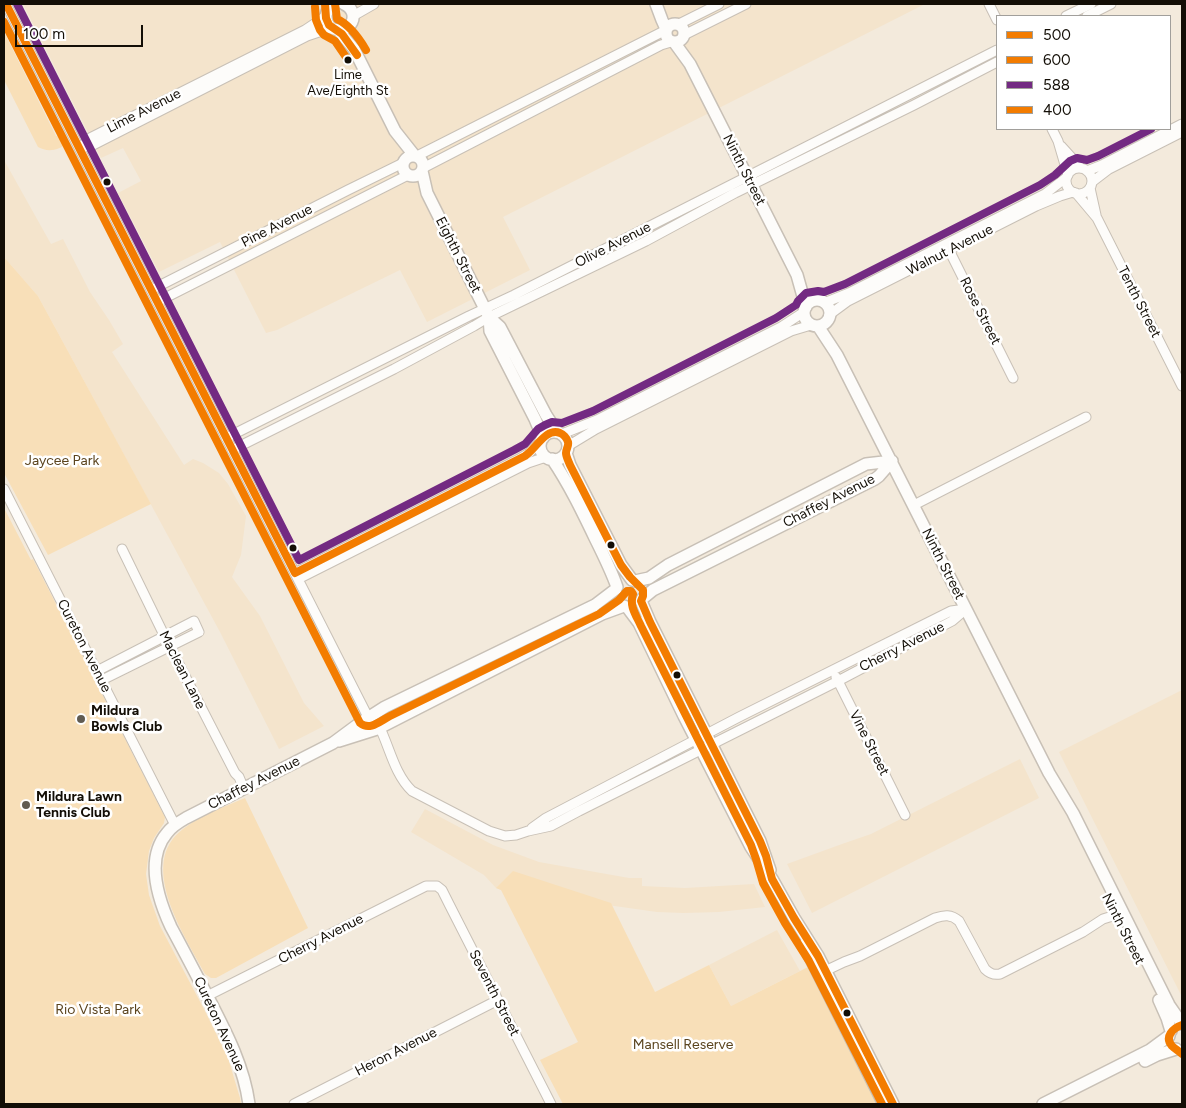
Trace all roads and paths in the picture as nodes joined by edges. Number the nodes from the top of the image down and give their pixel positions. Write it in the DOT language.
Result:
graph roads {
  1 [pos="6,4"];
  2 [pos="374,4"];
  3 [pos="656,4"];
  4 [pos="661,4"];
  5 [pos="719,4"];
  6 [pos="746,4"];
  7 [pos="989,4"];
  8 [pos="1091,4"];
  9 [pos="1111,4"];
  10 [pos="329,9"];
  11 [pos="350,11"];
  12 [pos="1068,15"];
  13 [pos="1088,15"];
  14 [pos="996,18"];
  15 [pos="334,29"];
  16 [pos="675,33"];
  17 [pos="354,49"];
  18 [pos="996,51"];
  19 [pos="996,63"];
  20 [pos="594,67"];
  21 [pos="600,77"];
  22 [pos="1052,130"];
  23 [pos="1170,130"];
  24 [pos="1182,132"];
  25 [pos="1058,142"];
  26 [pos="80,149"];
  27 [pos="410,158"];
  28 [pos="390,170"];
  29 [pos="1084,170"];
  30 [pos="416,172"];
  31 [pos="1067,176"];
  32 [pos="749,181"];
  33 [pos="396,182"];
  34 [pos="1091,185"];
  35 [pos="1075,193"];
  36 [pos="1097,218"];
  37 [pos="947,247"];
  38 [pos="797,275"];
  39 [pos="168,282"];
  40 [pos="151,290"];
  41 [pos="174,293"];
  42 [pos="157,302"];
  43 [pos="821,302"];
  44 [pos="805,310"];
  45 [pos="487,313"];
  46 [pos="821,322"];
  47 [pos="1179,374"];
  48 [pos="1013,378"];
  49 [pos="1182,386"];
  50 [pos="1086,417"];
  51 [pos="560,433"];
  52 [pos="226,438"];
  53 [pos="542,440"];
  54 [pos="232,450"];
  55 [pos="567,450"];
  56 [pos="549,458"];
  57 [pos="892,461"];
  58 [pos="4,489"];
  59 [pos="803,497"];
  60 [pos="914,505"];
  61 [pos="810,511"];
  62 [pos="713,542"];
  63 [pos="122,549"];
  64 [pos="720,556"];
  65 [pos="296,576"];
  66 [pos="633,581"];
  67 [pos="616,588"];
  68 [pos="641,600"];
  69 [pos="625,607"];
  70 [pos="966,609"];
  71 [pos="540,632"];
  72 [pos="165,637"];
  73 [pos="546,643"];
  74 [pos="170,646"];
  75 [pos="832,670"];
  76 [pos="97,671"];
  77 [pos="452,675"];
  78 [pos="102,680"];
  79 [pos="838,681"];
  80 [pos="458,687"];
  81 [pos="368,718"];
  82 [pos="377,729"];
  83 [pos="704,742"];
  84 [pos="333,743"];
  85 [pos="244,789"];
  86 [pos="906,815"];
  87 [pos="175,825"];
  88 [pos="435,885"];
  89 [pos="1118,915"];
  90 [pos="794,918"];
  91 [pos="826,974"];
  92 [pos="207,996"];
  93 [pos="498,1000"];
  94 [pos="1182,1025"];
  95 [pos="1170,1033"];
  96 [pos="1180,1051"];
  97 [pos="249,1104"];
  98 [pos="294,1104"];
  99 [pos="551,1104"];
  100 [pos="884,1104"];
  101 [pos="893,1104"];
  102 [pos="1043,1104"];
  103 [pos="1059,1104"];
  1 -- 26 [label="street"];
  2 -- 11 [label="street"];
  3 -- 16 [label="street, Ninth Street"];
  4 -- 16 [label="street, Ninth Street"];
  5 -- 16 [label="street, Pine Avenue"];
  6 -- 16 [label="street, Pine Avenue"];
  7 -- 14 [label="street"];
  8 -- 12 [label="street"];
  9 -- 13 [label="street"];
  10 -- 15 [label="street"];
  10 -- 26 [label="street, Lime Avenue"];
  11 -- 15 [label="street"];
  11 -- 17 [label="street"];
  15 -- 17 [label="street"];
  15 -- 26 [label="street, Lime Avenue"];
  16 -- 20 [label="street, Pine Avenue"];
  16 -- 21 [label="street, Pine Avenue"];
  16 -- 32 [label="street, Ninth Street"];
  17 -- 27 [label="street"];
  18 -- 32 [label="street, Olive Avenue"];
  19 -- 32 [label="street, Olive Avenue"];
  20 -- 21 [label="street"];
  20 -- 27 [label="street, Pine Avenue"];
  21 -- 30 [label="street, Pine Avenue"];
  22 -- 25 [label="street"];
  23 -- 29 [label="street"];
  24 -- 34 [label="street"];
  25 -- 29 [label="street"];
  25 -- 31 [label="street"];
  26 -- 40 [label="street"];
  27 -- 28 [label="street, Pine Avenue"];
  27 -- 30 [label="street"];
  27 -- 30 [label="street"];
  28 -- 33 [label="street"];
  28 -- 39 [label="street, Pine Avenue"];
  29 -- 31 [label="street"];
  29 -- 34 [label="street"];
  30 -- 33 [label="street, Pine Avenue"];
  30 -- 45 [label="street, Eighth Street"];
  31 -- 35 [label="street"];
  31 -- 37 [label="street, Walnut Avenue"];
  32 -- 38 [label="street, Ninth Street"];
  32 -- 45 [label="street, Olive Avenue"];
  33 -- 41 [label="street, Pine Avenue"];
  34 -- 35 [label="street"];
  34 -- 36 [label="street, Tenth Street"];
  35 -- 36 [label="street, Tenth Street"];
  35 -- 37 [label="street, Walnut Avenue"];
  36 -- 47 [label="street, Tenth Street"];
  37 -- 43 [label="street, Walnut Avenue"];
  37 -- 46 [label="street, Walnut Avenue"];
  37 -- 48 [label="street, Rose Street"];
  38 -- 43 [label="street, Ninth Street"];
  38 -- 44 [label="street, Ninth Street"];
  39 -- 40 [label="street, Pine Avenue"];
  39 -- 41 [label="street"];
  40 -- 42 [label="street"];
  41 -- 42 [label="street, Pine Avenue"];
  42 -- 52 [label="street"];
  43 -- 44 [label="street"];
  43 -- 46 [label="street"];
  44 -- 46 [label="street"];
  44 -- 51 [label="street"];
  45 -- 51 [label="street, Eighth Street"];
  45 -- 52 [label="street, Olive Avenue"];
  45 -- 53 [label="street, Eighth Street"];
  45 -- 54 [label="street, Olive Avenue"];
  46 -- 55 [label="street, Walnut Avenue"];
  46 -- 57 [label="street, Ninth Street"];
  47 -- 49 [label="street, Tenth Street"];
  50 -- 60 [label="street"];
  51 -- 53 [label="street"];
  51 -- 55 [label="street"];
  52 -- 54 [label="street"];
  53 -- 56 [label="street"];
  53 -- 65 [label="street"];
  54 -- 65 [label="street"];
  55 -- 56 [label="street"];
  55 -- 66 [label="street"];
  56 -- 65 [label="street"];
  56 -- 67 [label="street"];
  57 -- 59 [label="street, Chaffey Avenue"];
  57 -- 60 [label="street, Ninth Street"];
  57 -- 61 [label="street, Chaffey Avenue"];
  58 -- 76 [label="street, Cureton Avenue"];
  59 -- 61 [label="street"];
  59 -- 62 [label="street, Chaffey Avenue"];
  60 -- 70 [label="street, Ninth Street"];
  61 -- 64 [label="street, Chaffey Avenue"];
  62 -- 64 [label="street"];
  62 -- 66 [label="street, Chaffey Avenue"];
  63 -- 72 [label="street, Maclean Lane"];
  64 -- 68 [label="street, Chaffey Avenue"];
  65 -- 81 [label="street"];
  66 -- 67 [label="street"];
  66 -- 68 [label="street"];
  67 -- 69 [label="street"];
  67 -- 71 [label="street, Chaffey Avenue"];
  68 -- 69 [label="street"];
  68 -- 83 [label="street"];
  69 -- 73 [label="street, Chaffey Avenue"];
  69 -- 83 [label="street"];
  70 -- 75 [label="street, Cherry Avenue"];
  70 -- 79 [label="street, Cherry Avenue"];
  70 -- 89 [label="street, Ninth Street"];
  71 -- 73 [label="street"];
  71 -- 77 [label="street, Chaffey Avenue"];
  72 -- 74 [label="street, Maclean Lane"];
  72 -- 74 [label="street"];
  72 -- 76 [label="street"];
  73 -- 80 [label="street, Chaffey Avenue"];
  74 -- 78 [label="street"];
  74 -- 85 [label="street, Maclean Lane"];
  75 -- 79 [label="street, Vine Street"];
  75 -- 83 [label="street, Cherry Avenue"];
  76 -- 78 [label="street, Cureton Avenue"];
  77 -- 80 [label="street"];
  77 -- 81 [label="street, Chaffey Avenue"];
  78 -- 87 [label="street, Cureton Avenue"];
  79 -- 83 [label="street, Cherry Avenue"];
  79 -- 86 [label="street, Vine Street"];
  80 -- 82 [label="street, Chaffey Avenue"];
  81 -- 82 [label="street"];
  81 -- 84 [label="street, Chaffey Avenue"];
  82 -- 83 [label="street, Cherry Avenue"];
  82 -- 84 [label="street, Chaffey Avenue"];
  83 -- 90 [label="street"];
  84 -- 85 [label="street, Chaffey Avenue"];
  85 -- 87 [label="street, Chaffey Avenue"];
  87 -- 92 [label="street, Cureton Avenue"];
  88 -- 92 [label="street, Cherry Avenue"];
  88 -- 93 [label="street, Seventh Street"];
  89 -- 91 [label="street"];
  89 -- 94 [label="street, Ninth Street"];
  89 -- 95 [label="street, Ninth Street"];
  90 -- 91 [label="street"];
  90 -- 100 [label="street"];
  91 -- 101 [label="street"];
  92 -- 97 [label="street, Cureton Avenue"];
  93 -- 98 [label="street, Heron Avenue"];
  93 -- 99 [label="street, Seventh Street"];
  94 -- 95 [label="street"];
  95 -- 96 [label="street, Ninth Street"];
  95 -- 102 [label="street"];
  96 -- 103 [label="street"];
}
